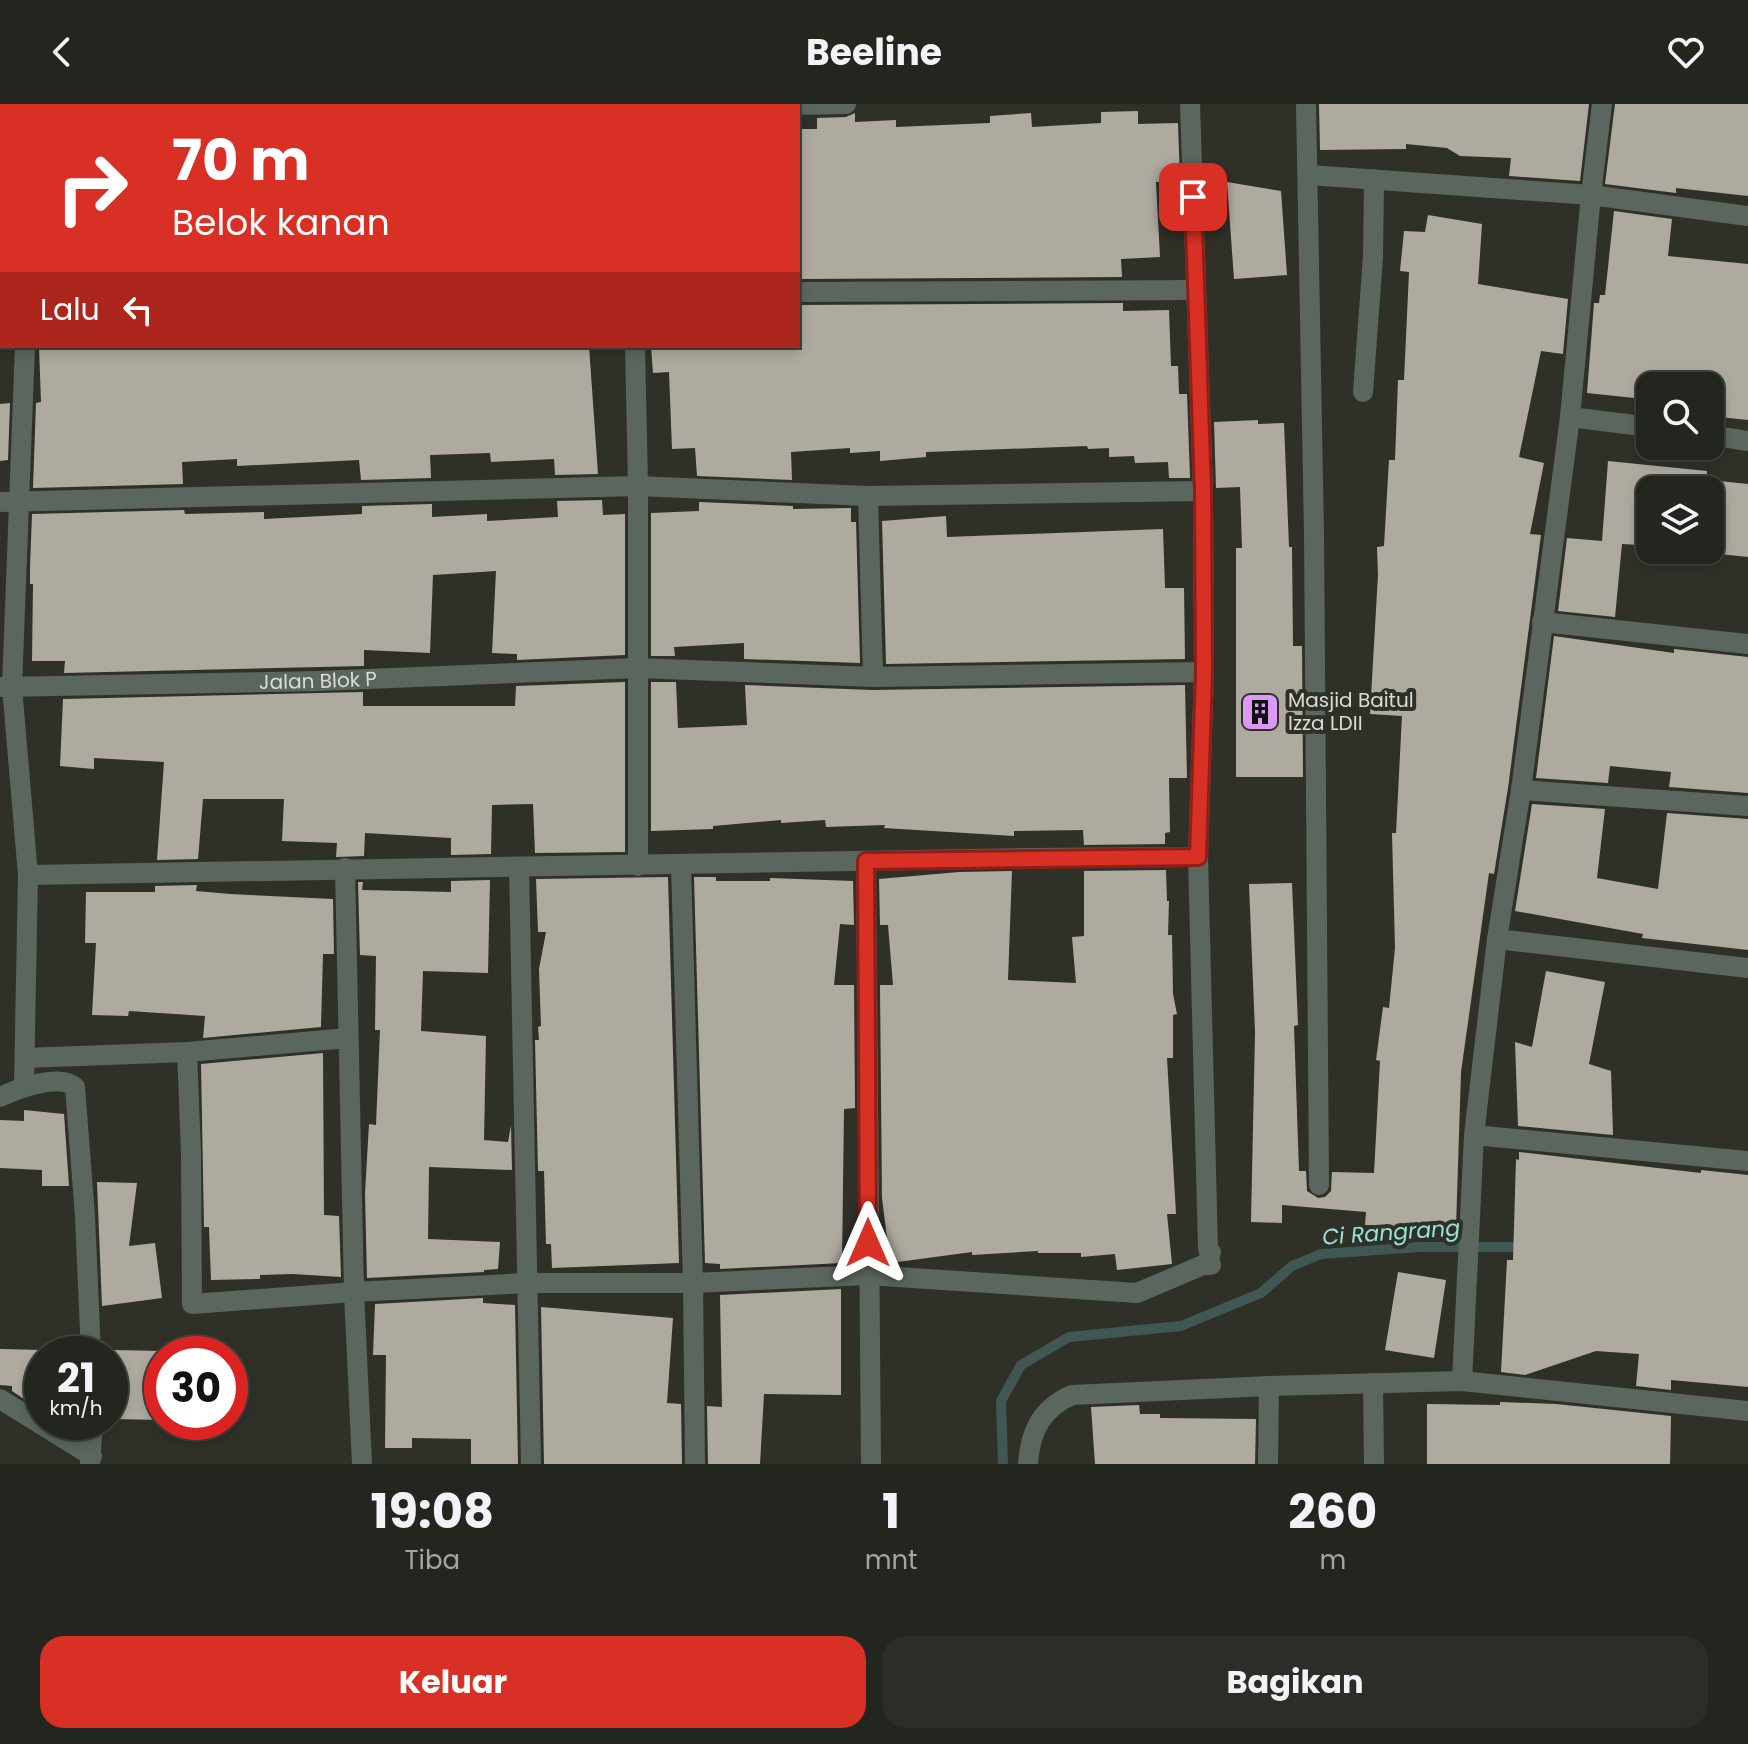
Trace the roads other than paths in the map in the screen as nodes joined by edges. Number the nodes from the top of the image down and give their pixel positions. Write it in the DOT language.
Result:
graph roads {
  1 [pos="846,104"];
  2 [pos="1190,104"];
  3 [pos="1306,104"];
  4 [pos="1602,104"];
  5 [pos="800,105"];
  6 [pos="1309,175"];
  7 [pos="1374,179"];
  8 [pos="1591,195"];
  9 [pos="1748,216"];
  10 [pos="1196,290"];
  11 [pos="800,292"];
  12 [pos="25,348"];
  13 [pos="635,348"];
  14 [pos="1363,392"];
  15 [pos="1570,417"];
  16 [pos="1636,425"];
  17 [pos="1724,437"];
  18 [pos="1748,441"];
  19 [pos="638,486"];
  20 [pos="1203,491"];
  21 [pos="868,496"];
  22 [pos="9,501"];
  23 [pos="1542,622"];
  24 [pos="1748,644"];
  25 [pos="637,668"];
  26 [pos="1204,672"];
  27 [pos="873,677"];
  28 [pos="6,687"];
  29 [pos="1521,790"];
  30 [pos="1748,806"];
  31 [pos="1198,857"];
  32 [pos="866,861"];
  33 [pos="681,865"];
  34 [pos="638,866"];
  35 [pos="519,867"];
  36 [pos="345,868"];
  37 [pos="28,875"];
  38 [pos="1497,939"];
  39 [pos="1748,968"];
  40 [pos="348,1038"];
  41 [pos="187,1052"];
  42 [pos="25,1058"];
  43 [pos="24,1085"];
  44 [pos="0,1097"];
  45 [pos="1474,1135"];
  46 [pos="1748,1161"];
  47 [pos="1319,1185"];
  48 [pos="868,1275"];
  49 [pos="529,1283"];
  50 [pos="693,1283"];
  51 [pos="354,1292"];
  52 [pos="90,1336"];
  53 [pos="1462,1381"];
  54 [pos="1373,1383"];
  55 [pos="1269,1386"];
  56 [pos="0,1399"];
  57 [pos="1748,1411"];
  58 [pos="92,1440"];
  59 [pos="91,1460"];
  60 [pos="362,1464"];
  61 [pos="531,1464"];
  62 [pos="695,1464"];
  63 [pos="871,1464"];
  64 [pos="1028,1464"];
  65 [pos="1268,1464"];
  66 [pos="1374,1464"];
  1 -- 5 [label="street"];
  2 -- 10 [label="street"];
  3 -- 6 [label="street"];
  4 -- 8 [label="street"];
  6 -- 7 [label="street"];
  6 -- 47 [label="street"];
  7 -- 8 [label="street"];
  7 -- 14 [label="street"];
  8 -- 9 [label="street"];
  8 -- 15 [label="street"];
  10 -- 11 [label="street"];
  10 -- 20 [label="street"];
  12 -- 22 [label="street"];
  13 -- 19 [label="street"];
  15 -- 16 [label="street"];
  15 -- 23 [label="street"];
  17 -- 18 [label="street"];
  19 -- 21 [label="street"];
  19 -- 22 [label="street"];
  19 -- 25 [label="street"];
  20 -- 21 [label="street"];
  20 -- 26 [label="street"];
  21 -- 27 [label="street"];
  22 -- 28 [label="street"];
  23 -- 24 [label="street"];
  23 -- 29 [label="street"];
  25 -- 27 [label="street, Jalan Blok P"];
  25 -- 28 [label="street, Jalan Blok P"];
  25 -- 34 [label="street"];
  26 -- 27 [label="street, Jalan Blok P"];
  26 -- 31 [label="street"];
  28 -- 37 [label="street"];
  29 -- 30 [label="street"];
  29 -- 38 [label="street"];
  31 -- 32 [label="street"];
  31 -- 48 [label="street"];
  32 -- 33 [label="street"];
  32 -- 48 [label="street"];
  33 -- 34 [label="street"];
  33 -- 50 [label="street"];
  34 -- 35 [label="street"];
  35 -- 36 [label="street"];
  35 -- 49 [label="street"];
  36 -- 37 [label="street"];
  36 -- 40 [label="street"];
  37 -- 42 [label="street"];
  38 -- 39 [label="street"];
  38 -- 45 [label="street"];
  40 -- 41 [label="street"];
  40 -- 51 [label="street"];
  41 -- 42 [label="street"];
  41 -- 51 [label="street"];
  42 -- 43 [label="street"];
  43 -- 44 [label="street"];
  43 -- 52 [label="street"];
  45 -- 46 [label="street"];
  45 -- 53 [label="street"];
  48 -- 50 [label="street"];
  48 -- 63 [label="street"];
  49 -- 50 [label="street"];
  49 -- 51 [label="street"];
  49 -- 61 [label="street"];
  50 -- 62 [label="street"];
  51 -- 60 [label="street"];
  53 -- 54 [label="street"];
  53 -- 57 [label="street"];
  54 -- 55 [label="street"];
  54 -- 66 [label="street"];
  55 -- 64 [label="street"];
  55 -- 65 [label="street"];
  56 -- 59 [label="street"];
  58 -- 59 [label="street"];
}
